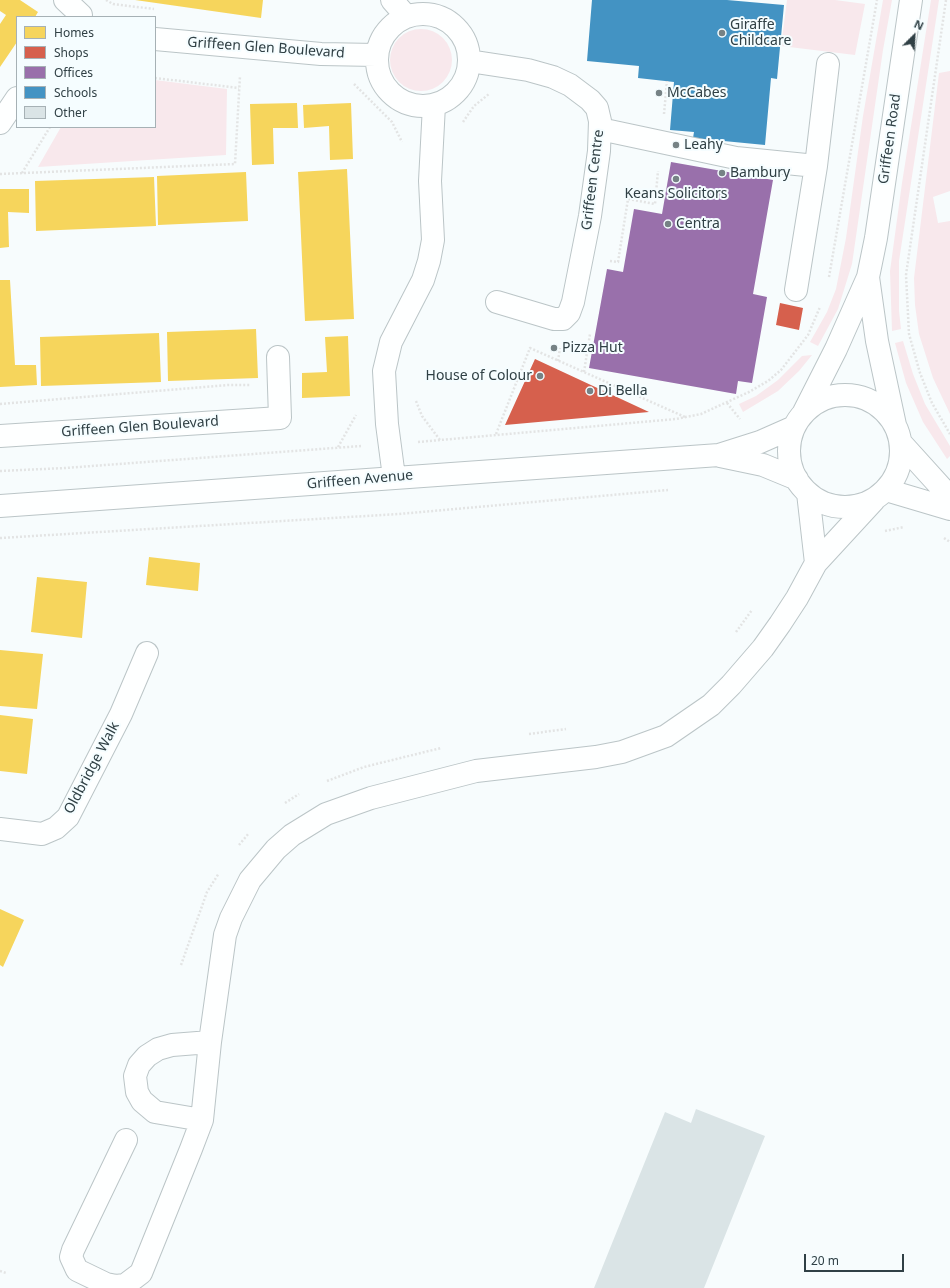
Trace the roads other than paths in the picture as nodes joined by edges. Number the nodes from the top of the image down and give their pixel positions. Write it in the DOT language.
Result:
graph roads {
  1 [pos="64,0"];
  2 [pos="392,0"];
  3 [pos="911,0"];
  4 [pos="430,7"];
  5 [pos="82,16"];
  6 [pos="406,16"];
  7 [pos="156,39"];
  8 [pos="376,55"];
  9 [pos="469,61"];
  10 [pos="828,64"];
  11 [pos="16,99"];
  12 [pos="434,105"];
  13 [pos="0,123"];
  14 [pos="600,129"];
  15 [pos="816,166"];
  16 [pos="868,277"];
  17 [pos="796,290"];
  18 [pos="497,302"];
  19 [pos="278,357"];
  20 [pos="799,420"];
  21 [pos="898,435"];
  22 [pos="0,436"];
  23 [pos="719,456"];
  24 [pos="394,477"];
  25 [pos="802,486"];
  26 [pos="880,495"];
  27 [pos="950,497"];
  28 [pos="0,506"];
  29 [pos="950,509"];
  30 [pos="816,563"];
  31 [pos="147,653"];
  32 [pos="0,829"];
  33 [pos="210,1042"];
  34 [pos="202,1120"];
  35 [pos="126,1140"];
  1 -- 5 [label="street"];
  2 -- 6 [label="street"];
  3 -- 16 [label="street, Griffeen Road"];
  4 -- 6 [label="street"];
  4 -- 9 [label="street"];
  6 -- 8 [label="street"];
  7 -- 8 [label="street, Griffeen Glen Boulevard"];
  8 -- 12 [label="street"];
  9 -- 12 [label="street"];
  9 -- 14 [label="street, Griffeen Centre"];
  10 -- 15 [label="street"];
  11 -- 13 [label="street"];
  12 -- 24 [label="street"];
  14 -- 15 [label="street"];
  14 -- 18 [label="street, Griffeen Centre"];
  15 -- 17 [label="street"];
  16 -- 20 [label="street, Griffeen Road"];
  16 -- 21 [label="street, Griffeen Road"];
  19 -- 22 [label="street, Griffeen Glen Boulevard"];
  20 -- 21 [label="street"];
  20 -- 23 [label="street, Griffeen Avenue"];
  20 -- 25 [label="street"];
  21 -- 26 [label="street"];
  21 -- 27 [label="street"];
  23 -- 24 [label="street, Griffeen Avenue"];
  23 -- 25 [label="street, Griffeen Avenue"];
  24 -- 28 [label="street, Griffeen Avenue"];
  25 -- 26 [label="street"];
  25 -- 30 [label="street"];
  26 -- 29 [label="street"];
  26 -- 30 [label="street"];
  30 -- 33 [label="street"];
  31 -- 32 [label="street, Oldbridge Walk"];
  33 -- 34 [label="street"];
  33 -- 34 [label="street"];
  34 -- 35 [label="street"];
}
